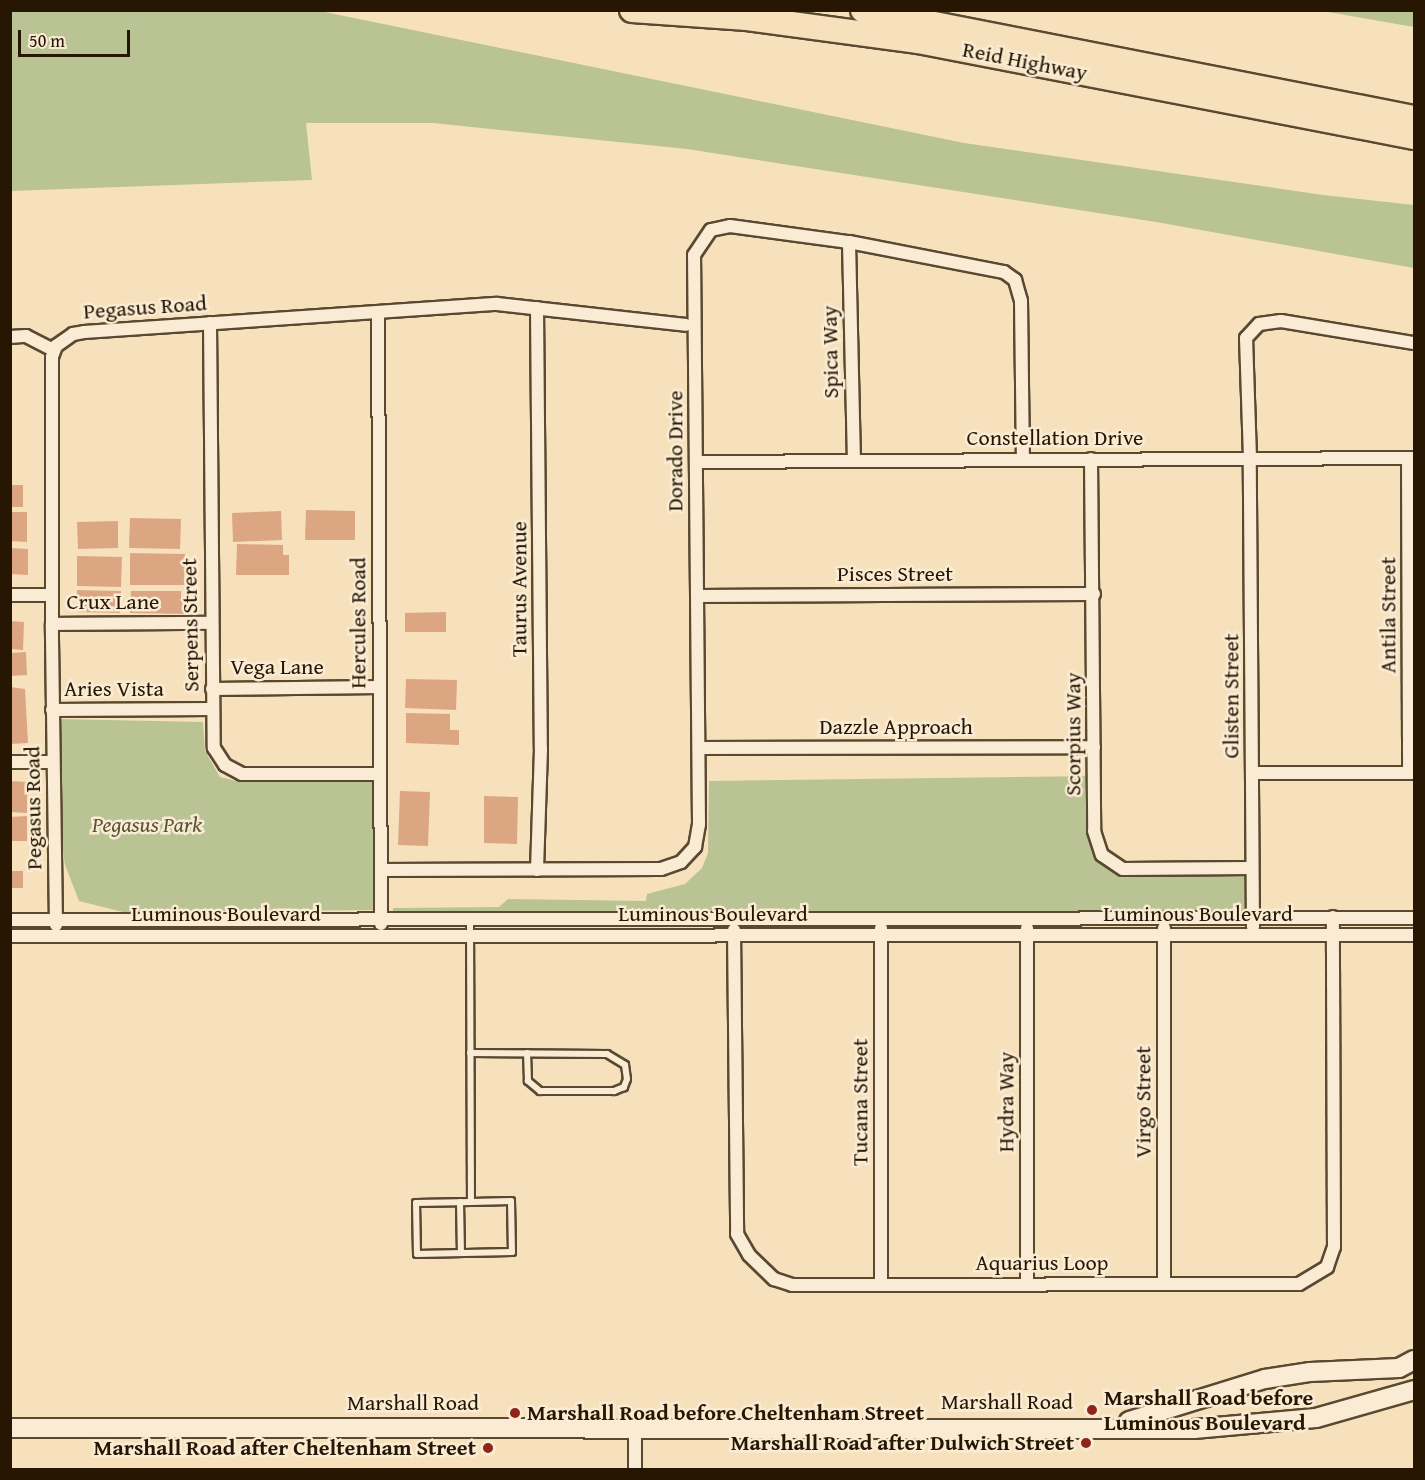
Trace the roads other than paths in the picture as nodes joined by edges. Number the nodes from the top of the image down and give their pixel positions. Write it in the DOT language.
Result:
graph roads {
  1 [pos="632,10"];
  2 [pos="863,10"];
  3 [pos="1414,118"];
  4 [pos="1414,137"];
  5 [pos="849,242"];
  6 [pos="537,308"];
  7 [pos="378,312"];
  8 [pos="210,323"];
  9 [pos="686,325"];
  10 [pos="10,337"];
  11 [pos="1414,343"];
  12 [pos="54,350"];
  13 [pos="1250,458"];
  14 [pos="1411,458"];
  15 [pos="1091,459"];
  16 [pos="1023,460"];
  17 [pos="854,461"];
  18 [pos="696,462"];
  19 [pos="1094,594"];
  20 [pos="10,595"];
  21 [pos="52,595"];
  22 [pos="697,596"];
  23 [pos="1412,601"];
  24 [pos="210,623"];
  25 [pos="52,624"];
  26 [pos="380,687"];
  27 [pos="212,689"];
  28 [pos="212,709"];
  29 [pos="52,710"];
  30 [pos="1094,747"];
  31 [pos="699,748"];
  32 [pos="10,762"];
  33 [pos="53,762"];
  34 [pos="1252,773"];
  35 [pos="1412,773"];
  36 [pos="380,774"];
  37 [pos="1251,868"];
  38 [pos="381,870"];
  39 [pos="537,870"];
  40 [pos="1333,917"];
  41 [pos="470,918"];
  42 [pos="1414,918"];
  43 [pos="381,919"];
  44 [pos="1252,919"];
  45 [pos="10,920"];
  46 [pos="56,920"];
  47 [pos="734,920"];
  48 [pos="1028,920"];
  49 [pos="1164,920"];
  50 [pos="881,921"];
  51 [pos="381,934"];
  52 [pos="470,934"];
  53 [pos="1253,934"];
  54 [pos="56,935"];
  55 [pos="881,935"];
  56 [pos="1164,935"];
  57 [pos="1333,935"];
  58 [pos="1414,935"];
  59 [pos="10,936"];
  60 [pos="733,936"];
  61 [pos="1028,936"];
  62 [pos="470,1053"];
  63 [pos="526,1053"];
  64 [pos="460,1202"];
  65 [pos="471,1202"];
  66 [pos="460,1253"];
  67 [pos="881,1283"];
  68 [pos="1028,1284"];
  69 [pos="1164,1284"];
  70 [pos="1414,1360"];
  71 [pos="1414,1390"];
  72 [pos="635,1426"];
  73 [pos="1113,1426"];
  74 [pos="10,1428"];
  75 [pos="74,1428"];
  76 [pos="10,1434"];
  77 [pos="635,1470"];
  1 -- 4 [label="highway, Reid Highway"];
  2 -- 3 [label="highway, Reid Highway"];
  5 -- 16 [label="street, Dorado Drive"];
  5 -- 17 [label="street, Spica Way"];
  5 -- 18 [label="street, Dorado Drive"];
  6 -- 7 [label="street, Pegasus Road"];
  6 -- 9 [label="street, Pegasus Road"];
  6 -- 39 [label="street, Taurus Avenue"];
  7 -- 8 [label="street, Pegasus Road"];
  7 -- 26 [label="street, Hercules Road"];
  8 -- 12 [label="street, Pegasus Road"];
  8 -- 24 [label="street, Serpens Street"];
  10 -- 12 [label="street"];
  11 -- 13 [label="street, Glisten Street"];
  12 -- 21 [label="street, Pegasus Road"];
  13 -- 14 [label="street, Constellation Drive"];
  13 -- 15 [label="street, Constellation Drive"];
  13 -- 34 [label="street, Glisten Street"];
  14 -- 23 [label="street, Antila Street"];
  15 -- 16 [label="street, Constellation Drive"];
  15 -- 19 [label="street, Scorpius Way"];
  16 -- 17 [label="street, Constellation Drive"];
  17 -- 18 [label="street, Constellation Drive"];
  18 -- 22 [label="street, Dorado Drive"];
  19 -- 22 [label="street, Pisces Street"];
  19 -- 30 [label="street, Scorpius Way"];
  20 -- 21 [label="street"];
  21 -- 25 [label="street, Pegasus Road"];
  22 -- 31 [label="street, Dorado Drive"];
  23 -- 35 [label="street, Antila Street"];
  24 -- 25 [label="street, Crux Lane"];
  24 -- 27 [label="street, Serpens Street"];
  25 -- 29 [label="street, Pegasus Road"];
  26 -- 27 [label="street, Vega Lane"];
  26 -- 36 [label="street, Hercules Road"];
  27 -- 28 [label="street, Serpens Street"];
  28 -- 29 [label="street, Aries Vista"];
  28 -- 36 [label="street, Serpens Street"];
  29 -- 33 [label="street, Pegasus Road"];
  30 -- 31 [label="street, Dazzle Approach"];
  30 -- 37 [label="street, Scorpius Way"];
  31 -- 39 [label="street, Dorado Drive"];
  32 -- 33 [label="street"];
  33 -- 46 [label="street, Pegasus Road"];
  34 -- 35 [label="street"];
  34 -- 37 [label="street, Glisten Street"];
  36 -- 38 [label="street, Hercules Road"];
  37 -- 44 [label="street, Glisten Street"];
  38 -- 39 [label="street, Dorado Drive"];
  38 -- 43 [label="street, Hercules Road"];
  40 -- 42 [label="street, Luminous Boulevard"];
  40 -- 44 [label="street, Luminous Boulevard"];
  40 -- 57 [label="street, Aquarius Loop"];
  41 -- 43 [label="street, Luminous Boulevard"];
  41 -- 47 [label="street, Luminous Boulevard"];
  41 -- 52 [label="lane"];
  43 -- 46 [label="street, Luminous Boulevard"];
  43 -- 51 [label="street, Hercules Road"];
  44 -- 49 [label="street, Luminous Boulevard"];
  44 -- 53 [label="street, Glisten Street"];
  45 -- 46 [label="street, Luminous Boulevard"];
  46 -- 54 [label="street, Pegasus Road"];
  47 -- 50 [label="street, Luminous Boulevard"];
  47 -- 60 [label="street, Aquarius Loop"];
  48 -- 49 [label="street, Luminous Boulevard"];
  48 -- 50 [label="street, Luminous Boulevard"];
  48 -- 61 [label="street, Hydra Way"];
  49 -- 56 [label="street, Virgo Street"];
  50 -- 55 [label="street, Tucana Street"];
  51 -- 52 [label="street, Luminous Boulevard"];
  51 -- 54 [label="street, Luminous Boulevard"];
  52 -- 60 [label="street, Luminous Boulevard"];
  52 -- 62 [label="lane"];
  53 -- 56 [label="street, Luminous Boulevard"];
  53 -- 57 [label="street, Luminous Boulevard"];
  54 -- 59 [label="street, Luminous Boulevard"];
  55 -- 60 [label="street, Luminous Boulevard"];
  55 -- 61 [label="street, Luminous Boulevard"];
  55 -- 67 [label="street, Tucana Street"];
  56 -- 61 [label="street, Luminous Boulevard"];
  56 -- 69 [label="street, Virgo Street"];
  57 -- 58 [label="street, Luminous Boulevard"];
  57 -- 69 [label="street, Aquarius Loop"];
  60 -- 67 [label="street, Aquarius Loop"];
  61 -- 68 [label="street, Hydra Way"];
  62 -- 63 [label="lane"];
  62 -- 65 [label="lane"];
  63 -- 63 [label="lane"];
  64 -- 65 [label="lane"];
  64 -- 66 [label="lane"];
  64 -- 66 [label="lane"];
  65 -- 66 [label="lane"];
  67 -- 68 [label="street, Aquarius Loop"];
  68 -- 69 [label="street, Aquarius Loop"];
  70 -- 73 [label="main road, Marshall Road"];
  71 -- 73 [label="main road, Marshall Road"];
  72 -- 73 [label="main road, Marshall Road"];
  72 -- 75 [label="main road, Marshall Road"];
  72 -- 77 [label="street"];
  74 -- 75 [label="main road, Marshall Road"];
  75 -- 76 [label="main road, Marshall Road"];
}
